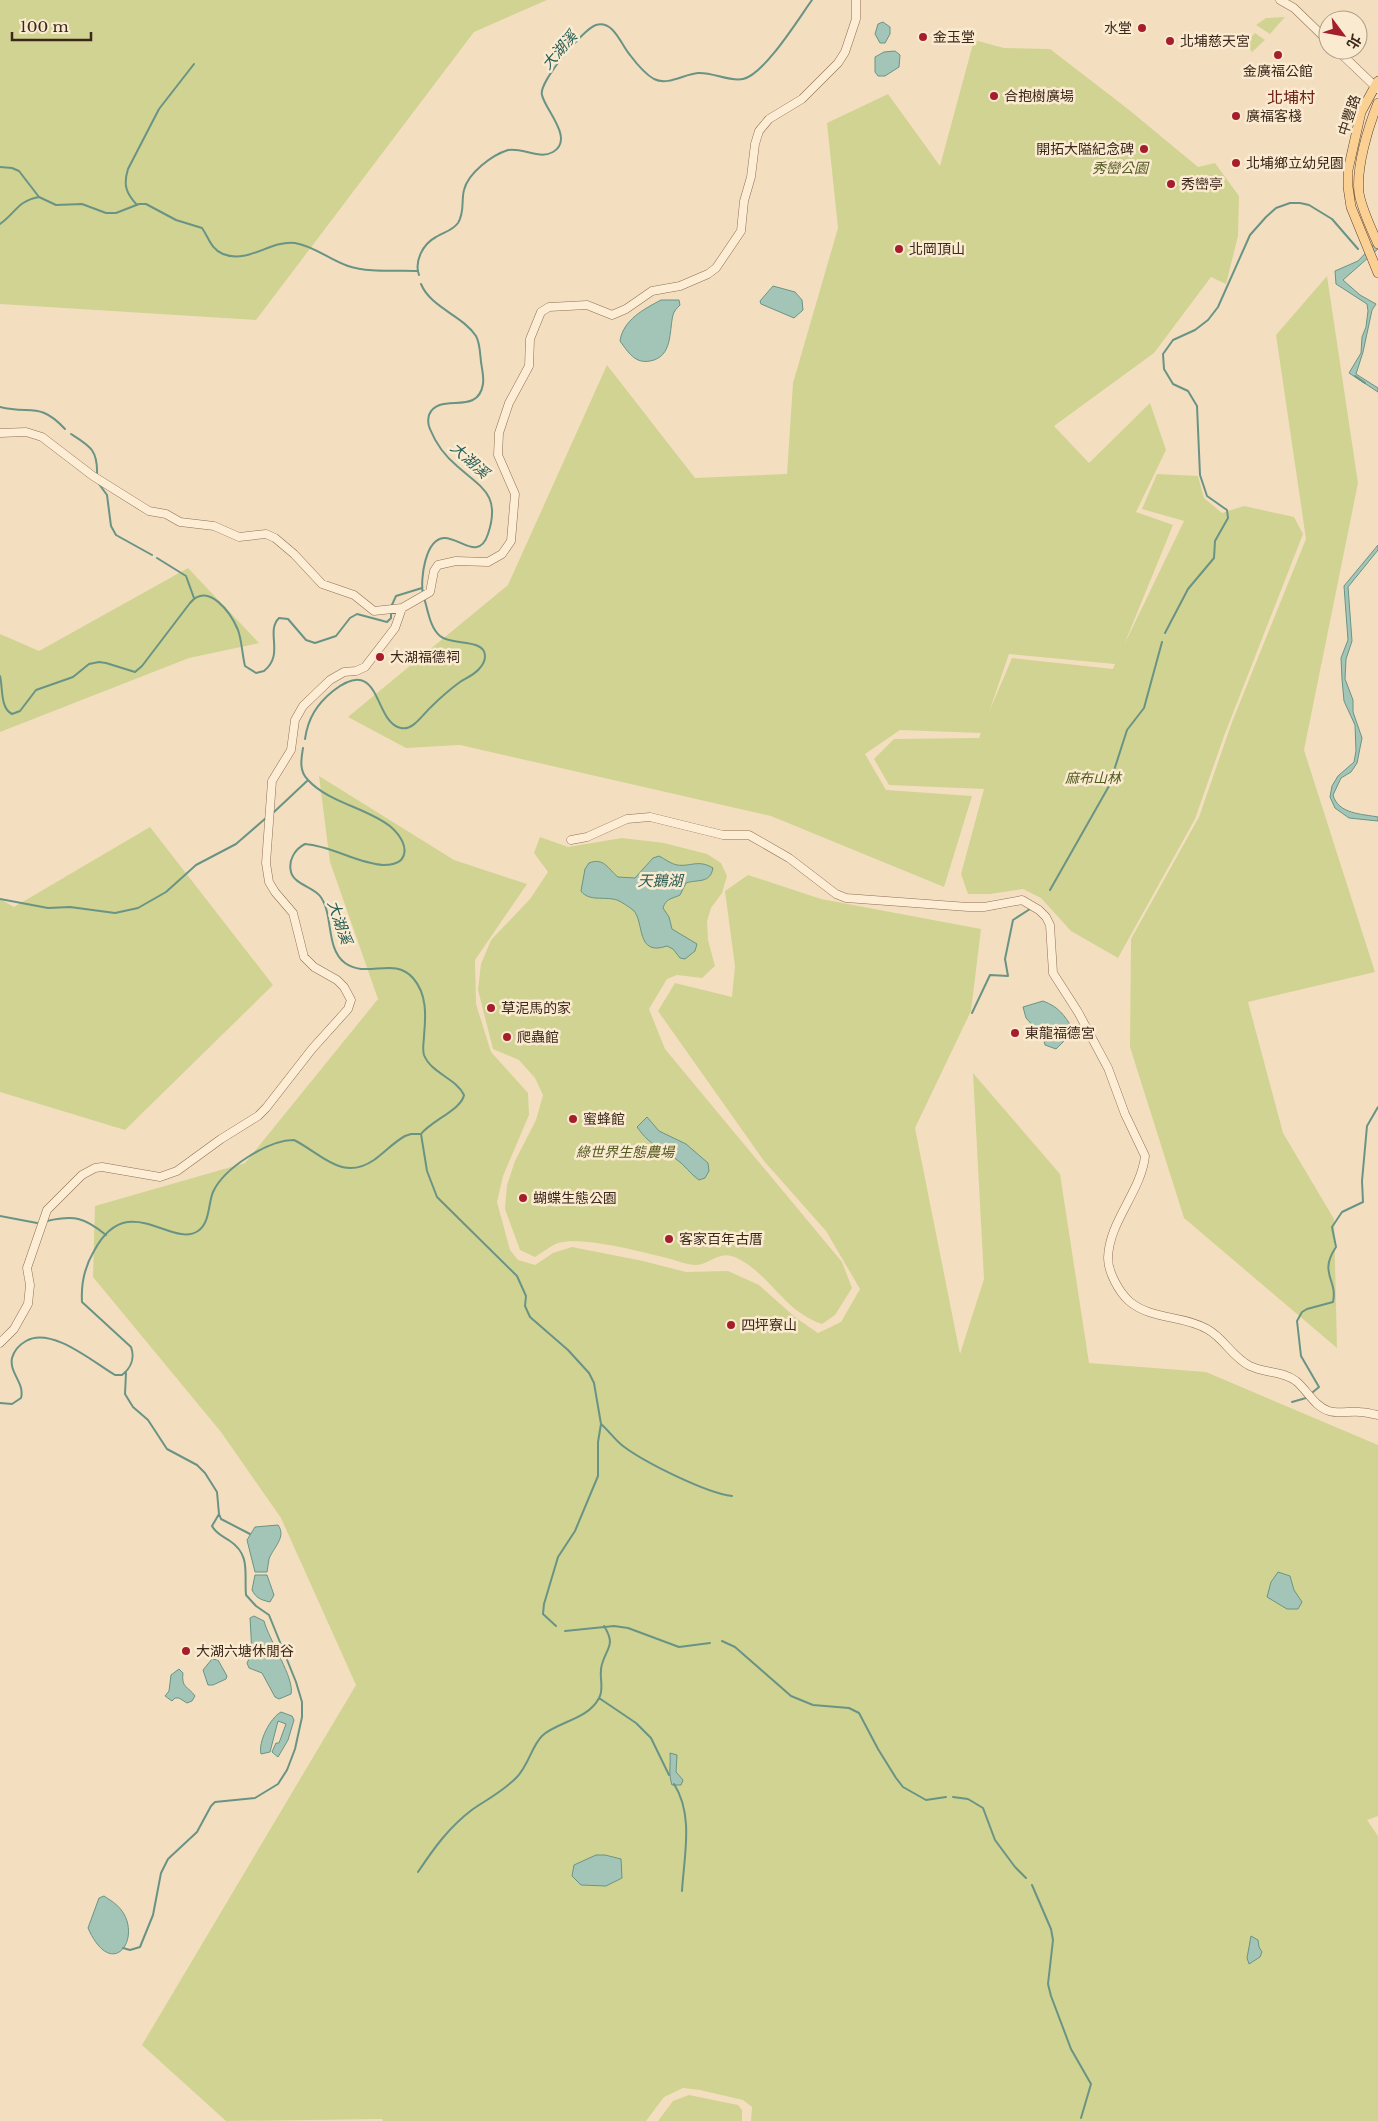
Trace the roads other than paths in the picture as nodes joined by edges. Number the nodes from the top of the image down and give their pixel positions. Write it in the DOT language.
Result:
graph roads {
  1 [pos="856,0"];
  2 [pos="1280,0"];
  3 [pos="1299,0"];
  4 [pos="1294,8"];
  5 [pos="1318,32"];
  6 [pos="1348,60"];
  7 [pos="1377,85"];
  8 [pos="1378,103"];
  9 [pos="1378,243"];
  10 [pos="1378,273"];
  11 [pos="0,433"];
  12 [pos="402,608"];
  13 [pos="571,840"];
  14 [pos="0,1343"];
  15 [pos="1378,1415"];
  1 -- 12 [label="street"];
  2 -- 4 [label="street"];
  3 -- 4 [label="street"];
  4 -- 5 [label="street"];
  6 -- 7 [label="street"];
  7 -- 10 [label="main road, 中豐路"];
  8 -- 9 [label="main road, 中豐路"];
  11 -- 12 [label="street"];
  12 -- 14 [label="street"];
  13 -- 15 [label="street"];
}
